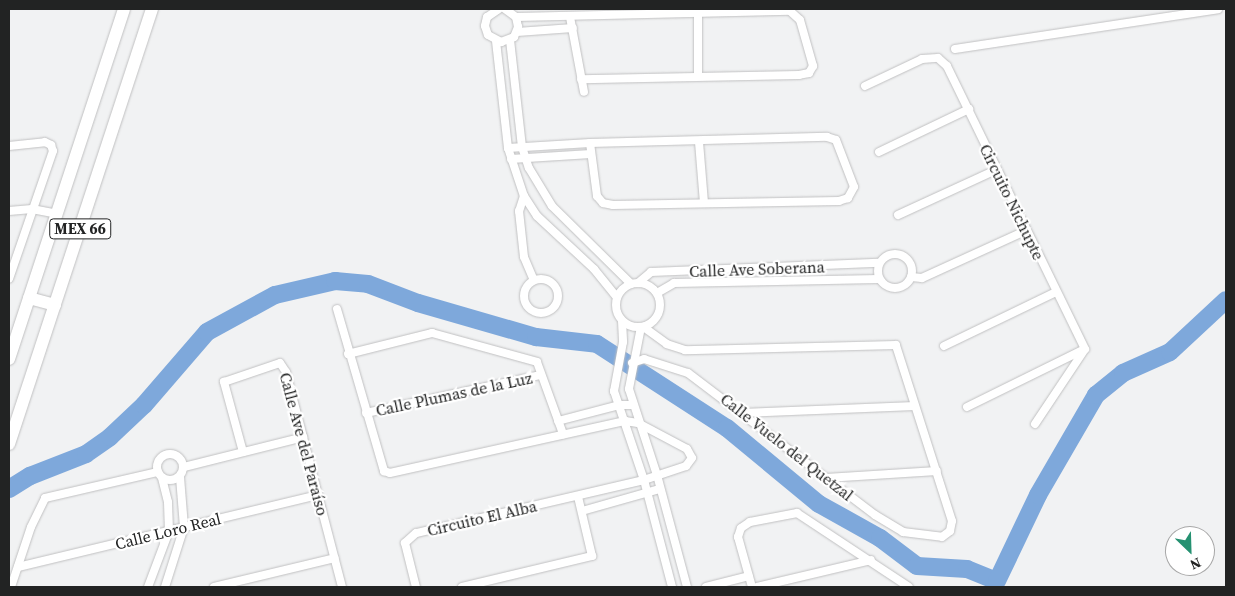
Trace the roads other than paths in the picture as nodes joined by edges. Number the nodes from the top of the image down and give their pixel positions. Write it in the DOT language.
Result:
graph roads {
  1 [pos="124,9"];
  2 [pos="152,9"];
  3 [pos="499,9"];
  4 [pos="505,9"];
  5 [pos="1218,9"];
  6 [pos="698,13"];
  7 [pos="516,17"];
  8 [pos="570,17"];
  9 [pos="573,28"];
  10 [pos="517,32"];
  11 [pos="510,40"];
  12 [pos="496,41"];
  13 [pos="955,49"];
  14 [pos="698,76"];
  15 [pos="581,79"];
  16 [pos="865,86"];
  17 [pos="584,92"];
  18 [pos="968,109"];
  19 [pos="699,142"];
  20 [pos="590,143"];
  21 [pos="9,146"];
  22 [pos="522,147"];
  23 [pos="508,148"];
  24 [pos="879,152"];
  25 [pos="591,154"];
  26 [pos="525,158"];
  27 [pos="511,159"];
  28 [pos="996,170"];
  29 [pos="524,196"];
  30 [pos="704,202"];
  31 [pos="32,209"];
  32 [pos="9,211"];
  33 [pos="57,214"];
  34 [pos="898,215"];
  35 [pos="1025,231"];
  36 [pos="879,263"];
  37 [pos="911,277"];
  38 [pos="9,278"];
  39 [pos="879,279"];
  40 [pos="534,280"];
  41 [pos="634,283"];
  42 [pos="1056,292"];
  43 [pos="657,293"];
  44 [pos="617,296"];
  45 [pos="29,298"];
  46 [pos="55,305"];
  47 [pos="337,309"];
  48 [pos="622,321"];
  49 [pos="642,327"];
  50 [pos="944,346"];
  51 [pos="1085,349"];
  52 [pos="348,354"];
  53 [pos="9,359"];
  54 [pos="632,363"];
  55 [pos="541,375"];
  56 [pos="619,405"];
  57 [pos="633,405"];
  58 [pos="914,406"];
  59 [pos="967,407"];
  60 [pos="366,413"];
  61 [pos="742,413"];
  62 [pos="558,421"];
  63 [pos="625,421"];
  64 [pos="638,423"];
  65 [pos="1035,424"];
  66 [pos="562,434"];
  67 [pos="303,437"];
  68 [pos="9,444"];
  69 [pos="243,452"];
  70 [pos="184,467"];
  71 [pos="937,472"];
  72 [pos="160,475"];
  73 [pos="657,475"];
  74 [pos="180,477"];
  75 [pos="826,478"];
  76 [pos="644,480"];
  77 [pos="660,489"];
  78 [pos="646,492"];
  79 [pos="318,495"];
  80 [pos="578,497"];
  81 [pos="582,511"];
  82 [pos="184,527"];
  83 [pos="169,531"];
  84 [pos="335,558"];
  85 [pos="870,560"];
  86 [pos="18,567"];
  87 [pos="749,576"];
  88 [pos="11,587"];
  89 [pos="148,587"];
  90 [pos="164,587"];
  91 [pos="214,587"];
  92 [pos="342,587"];
  93 [pos="416,587"];
  94 [pos="462,587"];
  95 [pos="672,587"];
  96 [pos="687,587"];
  97 [pos="706,587"];
  98 [pos="752,587"];
  99 [pos="757,587"];
  100 [pos="909,587"];
  1 -- 33 [label="main road, MEX 66"];
  2 -- 46 [label="main road, MEX 66"];
  3 -- 12 [label="street"];
  4 -- 7 [label="street"];
  5 -- 13 [label="street"];
  6 -- 8 [label="street"];
  6 -- 14 [label="street"];
  6 -- 14 [label="street"];
  7 -- 8 [label="street"];
  7 -- 10 [label="street"];
  8 -- 9 [label="street"];
  9 -- 10 [label="street"];
  9 -- 15 [label="street"];
  10 -- 11 [label="street"];
  11 -- 12 [label="street"];
  11 -- 22 [label="street"];
  12 -- 23 [label="street"];
  14 -- 15 [label="street"];
  15 -- 17 [label="street"];
  16 -- 18 [label="street, Circuito Nichupte"];
  18 -- 24 [label="street"];
  18 -- 28 [label="street, Circuito Nichupte"];
  19 -- 20 [label="street"];
  19 -- 30 [label="street"];
  19 -- 30 [label="street"];
  20 -- 22 [label="street"];
  20 -- 25 [label="street"];
  21 -- 31 [label="street"];
  22 -- 23 [label="street"];
  22 -- 26 [label="street"];
  23 -- 27 [label="street"];
  25 -- 26 [label="street"];
  25 -- 30 [label="street"];
  26 -- 27 [label="street"];
  26 -- 41 [label="street"];
  27 -- 29 [label="street"];
  28 -- 34 [label="street"];
  28 -- 35 [label="street, Circuito Nichupte"];
  29 -- 40 [label="street"];
  29 -- 44 [label="street"];
  31 -- 32 [label="street"];
  31 -- 33 [label="street"];
  31 -- 38 [label="street"];
  33 -- 45 [label="main road, MEX 66"];
  35 -- 37 [label="street"];
  35 -- 42 [label="street, Circuito Nichupte"];
  36 -- 37 [label="street"];
  36 -- 39 [label="street"];
  36 -- 41 [label="street, Calle Ave Soberana"];
  37 -- 39 [label="street"];
  39 -- 43 [label="street, Calle Ave Soberana"];
  40 -- 40 [label="street"];
  41 -- 43 [label="street"];
  41 -- 44 [label="street"];
  42 -- 50 [label="street"];
  42 -- 51 [label="street, Circuito Nichupte"];
  43 -- 49 [label="street"];
  44 -- 48 [label="street"];
  45 -- 46 [label="main road"];
  45 -- 53 [label="main road, MEX 66"];
  46 -- 68 [label="main road, MEX 66"];
  47 -- 52 [label="street"];
  48 -- 49 [label="street"];
  48 -- 56 [label="street"];
  49 -- 54 [label="street"];
  49 -- 58 [label="street"];
  51 -- 59 [label="street"];
  51 -- 65 [label="street"];
  52 -- 55 [label="street"];
  52 -- 60 [label="street"];
  54 -- 57 [label="street"];
  54 -- 61 [label="street, Calle Vuelo del Quetzal"];
  55 -- 60 [label="street, Calle Plumas de la Luz"];
  55 -- 62 [label="street"];
  56 -- 57 [label="street"];
  56 -- 62 [label="street"];
  56 -- 63 [label="street"];
  57 -- 64 [label="street"];
  58 -- 61 [label="street"];
  58 -- 71 [label="street"];
  60 -- 66 [label="street"];
  61 -- 75 [label="street, Calle Vuelo del Quetzal"];
  62 -- 66 [label="street"];
  63 -- 64 [label="street"];
  63 -- 66 [label="street"];
  63 -- 76 [label="street"];
  64 -- 73 [label="street"];
  64 -- 73 [label="street, Circuito El Alba"];
  67 -- 69 [label="street"];
  67 -- 69 [label="street, Calle Ave del Paraíso"];
  67 -- 79 [label="street, Calle Ave del Paraíso"];
  69 -- 70 [label="street"];
  70 -- 72 [label="street"];
  70 -- 74 [label="street"];
  71 -- 75 [label="street"];
  71 -- 75 [label="street, Calle Vuelo del Quetzal"];
  72 -- 74 [label="street"];
  72 -- 83 [label="street"];
  72 -- 86 [label="street"];
  73 -- 76 [label="street, Circuito El Alba"];
  73 -- 77 [label="street"];
  74 -- 82 [label="street"];
  76 -- 78 [label="street"];
  76 -- 80 [label="street, Circuito El Alba"];
  77 -- 78 [label="street"];
  77 -- 96 [label="street"];
  78 -- 81 [label="street"];
  78 -- 95 [label="street"];
  79 -- 82 [label="street, Calle Loro Real"];
  79 -- 84 [label="street, Calle Ave del Paraíso"];
  80 -- 81 [label="street"];
  80 -- 93 [label="street, Circuito El Alba"];
  81 -- 94 [label="street"];
  82 -- 83 [label="street, Calle Loro Real"];
  82 -- 90 [label="street"];
  83 -- 86 [label="street, Calle Loro Real"];
  83 -- 89 [label="street"];
  84 -- 91 [label="street"];
  84 -- 92 [label="street, Calle Ave del Paraíso"];
  85 -- 87 [label="street"];
  85 -- 99 [label="street"];
  85 -- 100 [label="street"];
  86 -- 88 [label="street"];
  87 -- 97 [label="street"];
  87 -- 98 [label="street"];
}
